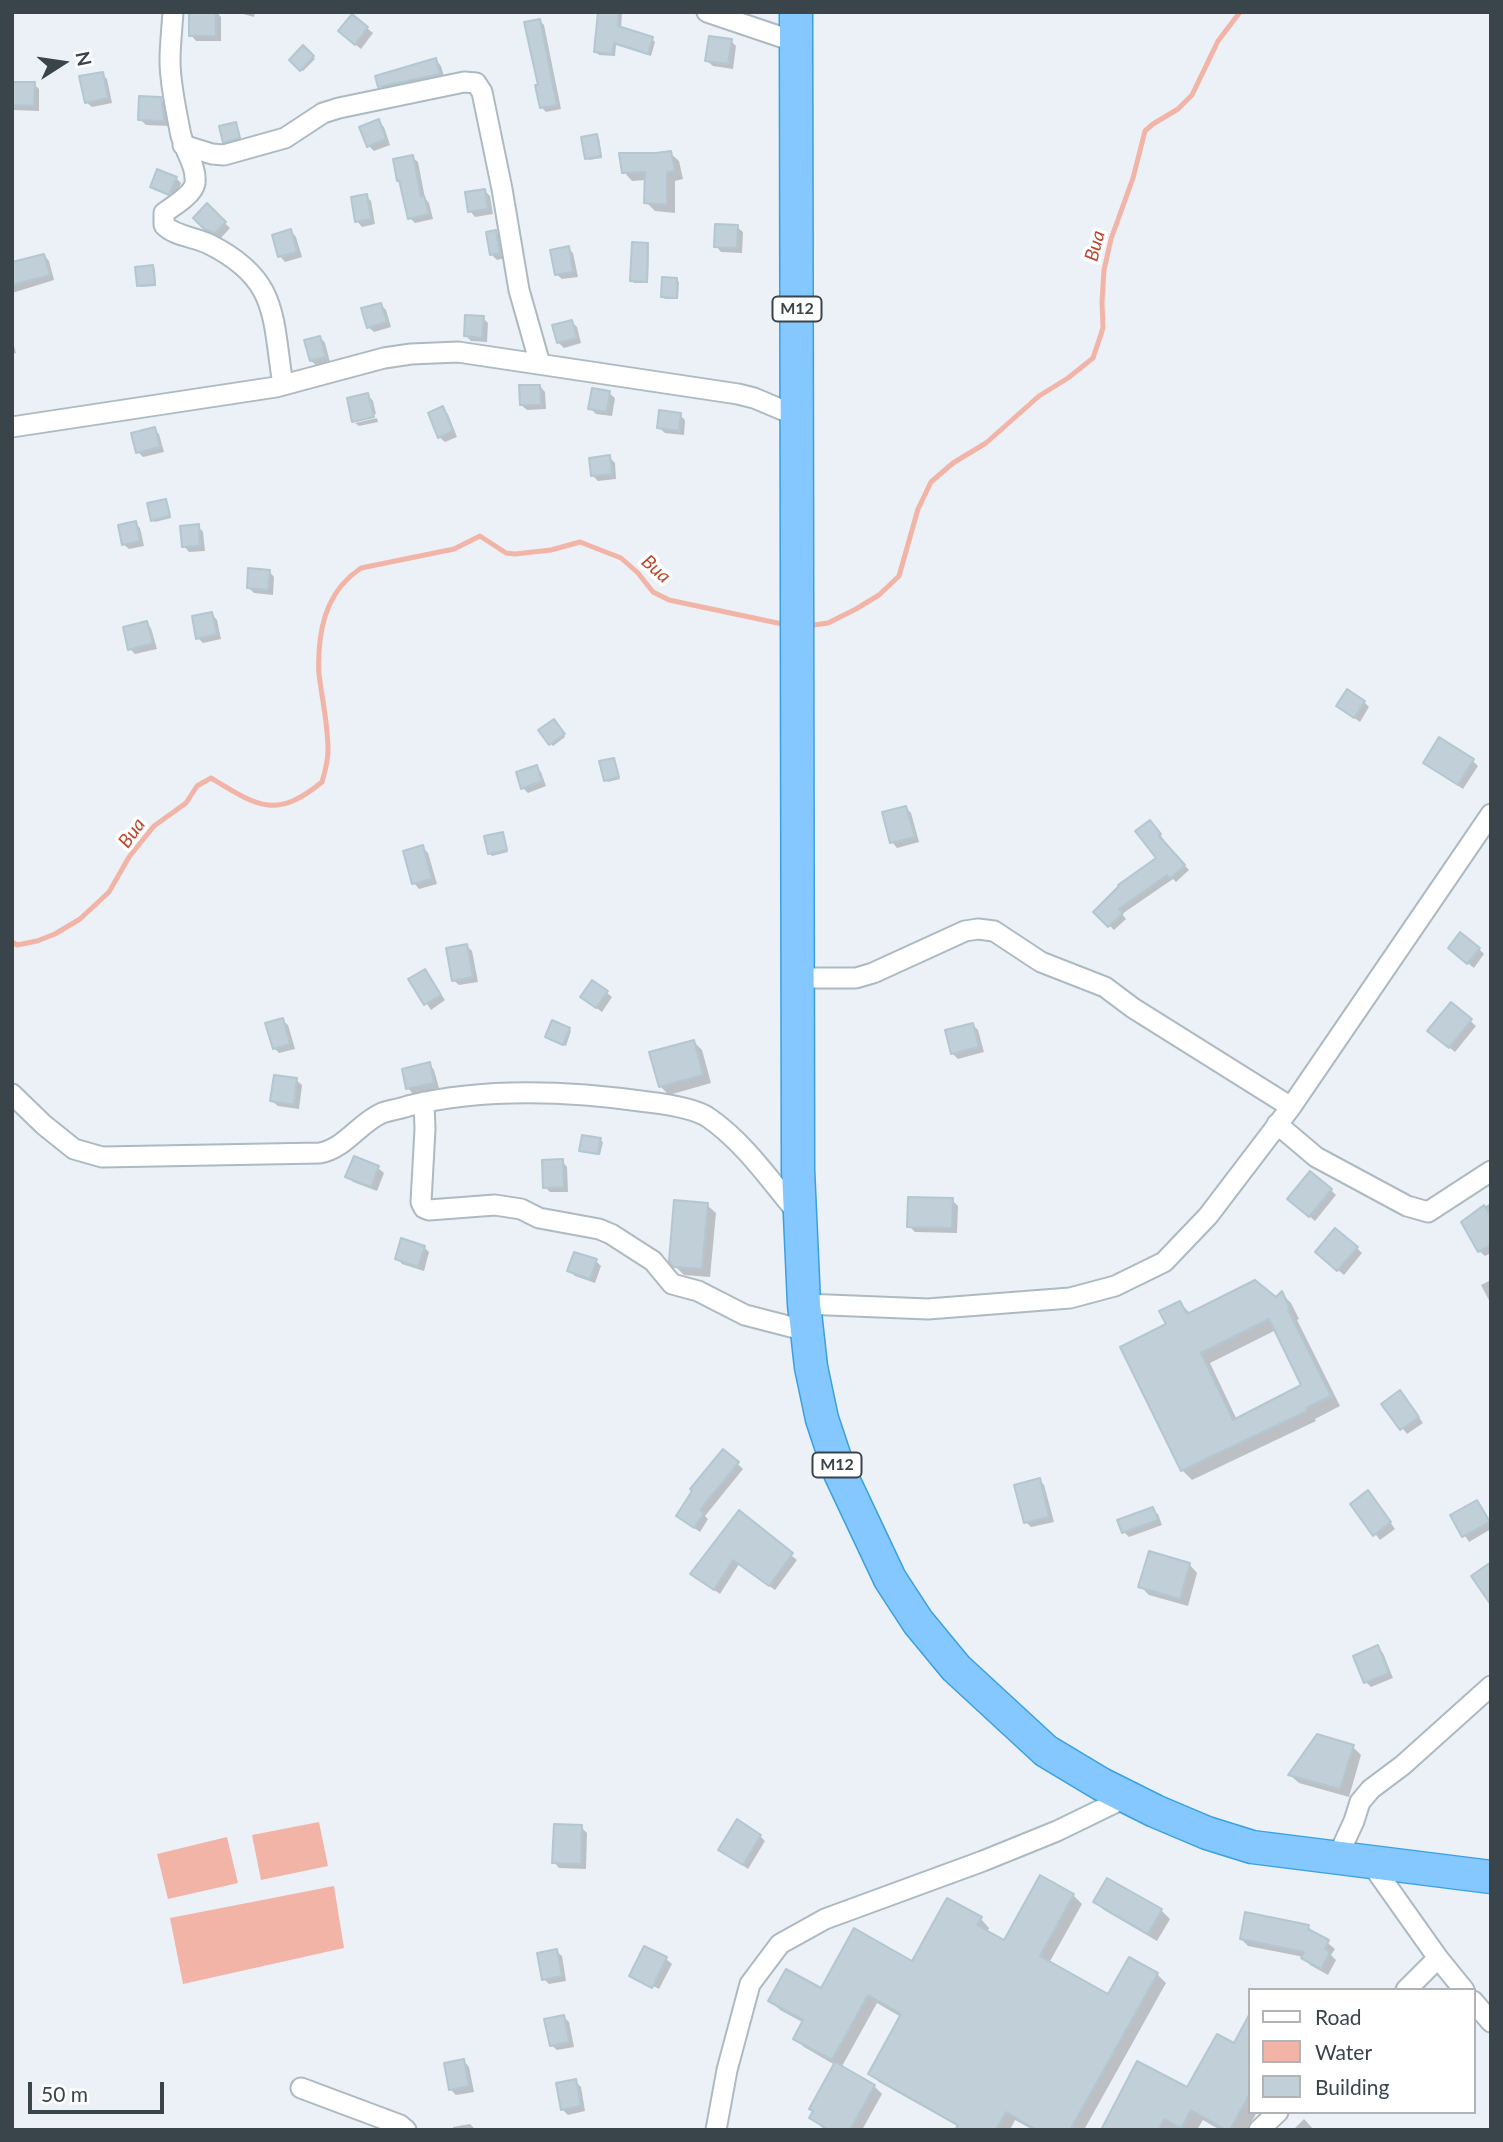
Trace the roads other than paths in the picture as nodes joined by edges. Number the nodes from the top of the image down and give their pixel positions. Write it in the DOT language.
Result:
graph roads {
  1 [pos="173,12"];
  2 [pos="707,12"];
  3 [pos="796,27"];
  4 [pos="183,145"];
  5 [pos="540,364"];
  6 [pos="283,385"];
  7 [pos="797,416"];
  8 [pos="12,428"];
  9 [pos="1491,814"];
  10 [pos="798,978"];
  11 [pos="12,1094"];
  12 [pos="424,1102"];
  13 [pos="1291,1107"];
  14 [pos="1277,1124"];
  15 [pos="1491,1171"];
  16 [pos="800,1217"];
  17 [pos="806,1317"];
  18 [pos="1491,1686"];
  19 [pos="1127,1797"];
  20 [pos="1337,1858"];
  21 [pos="1370,1862"];
  22 [pos="1491,1877"];
  23 [pos="1438,1958"];
  24 [pos="1408,1988"];
  25 [pos="1462,1988"];
  26 [pos="1475,2003"];
  27 [pos="1491,2022"];
  28 [pos="301,2088"];
  29 [pos="1276,2114"];
  30 [pos="406,2130"];
  31 [pos="716,2130"];
  32 [pos="1259,2130"];
  1 -- 4 [label="street"];
  2 -- 3 [label="street"];
  3 -- 7 [label="highway, M12"];
  4 -- 5 [label="street"];
  4 -- 6 [label="street"];
  5 -- 6 [label="street"];
  5 -- 7 [label="street"];
  6 -- 8 [label="street"];
  7 -- 10 [label="highway, M12"];
  9 -- 13 [label="street"];
  10 -- 13 [label="street"];
  10 -- 16 [label="highway, M12"];
  11 -- 12 [label="street"];
  12 -- 16 [label="street"];
  12 -- 17 [label="street"];
  13 -- 14 [label="street"];
  14 -- 15 [label="street"];
  14 -- 17 [label="street"];
  16 -- 17 [label="highway, M12"];
  17 -- 19 [label="highway, M12"];
  18 -- 20 [label="street"];
  19 -- 20 [label="highway, M12"];
  19 -- 31 [label="street"];
  20 -- 21 [label="highway, M12"];
  21 -- 22 [label="highway, M12"];
  21 -- 23 [label="street"];
  23 -- 24 [label="street"];
  23 -- 25 [label="street"];
  26 -- 27 [label="street"];
  28 -- 30 [label="street"];
  29 -- 32 [label="street"];
}
